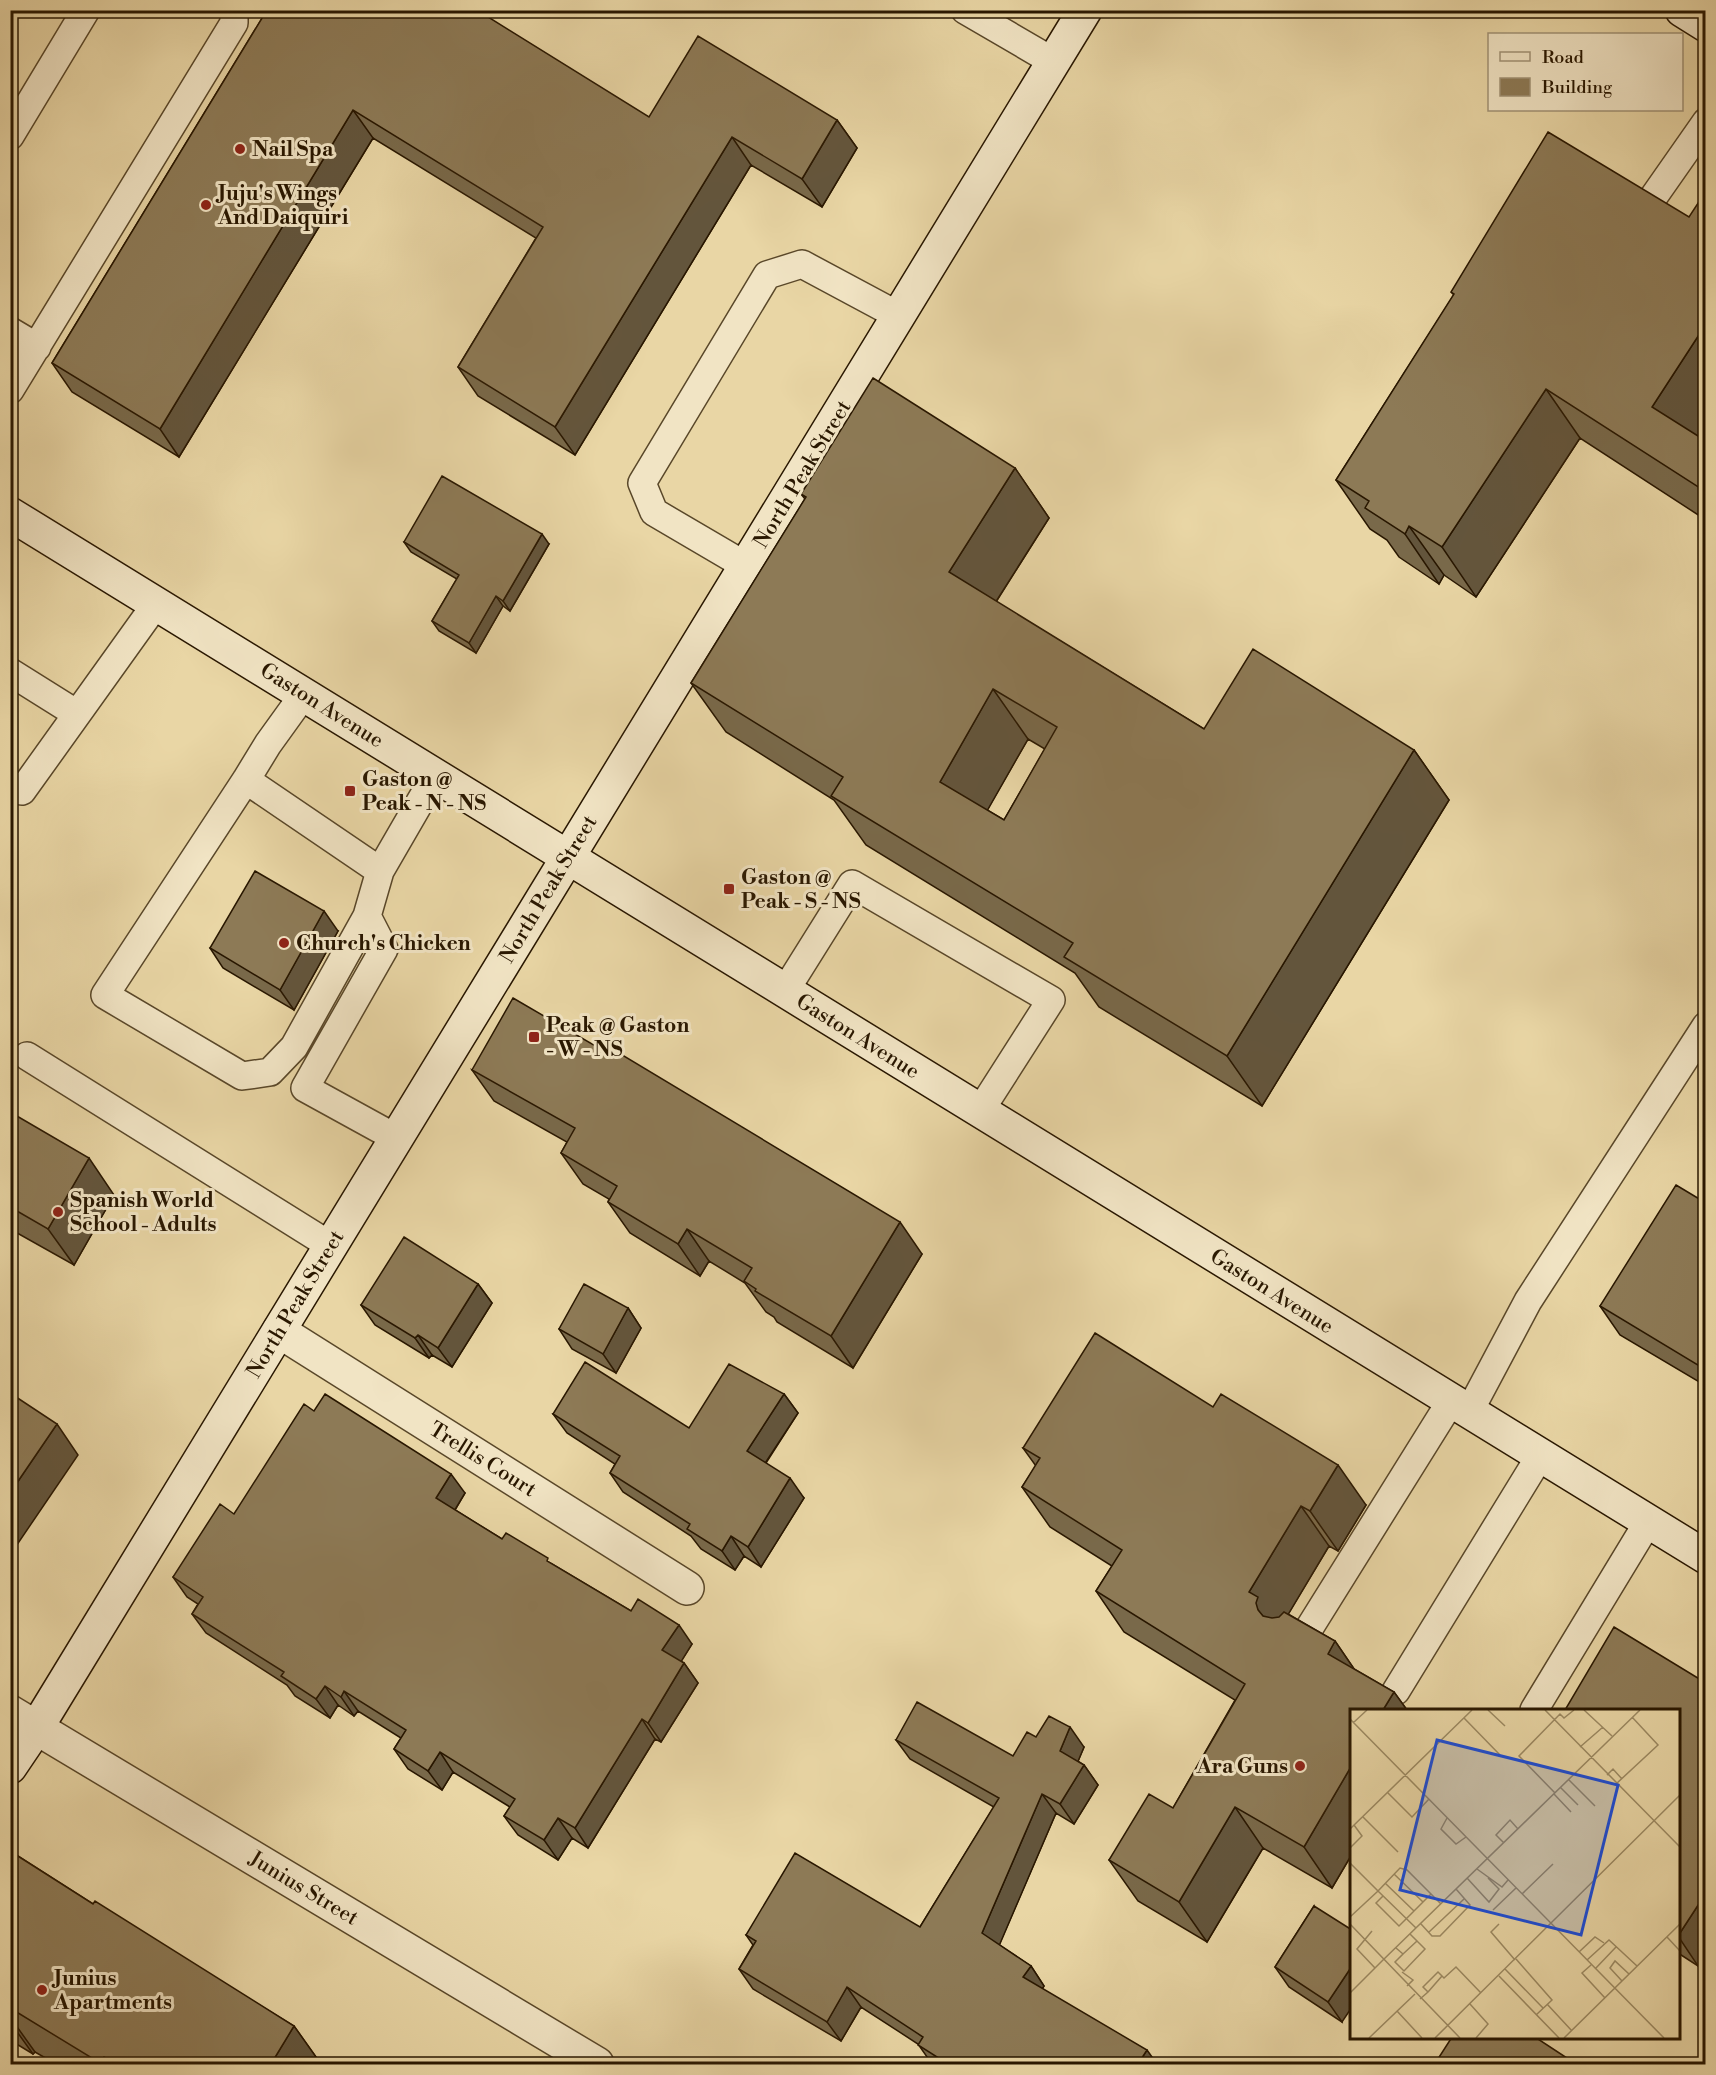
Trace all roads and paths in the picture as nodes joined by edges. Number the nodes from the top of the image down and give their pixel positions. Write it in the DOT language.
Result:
graph roads {
  1 [pos="86,10"];
  2 [pos="234,10"];
  3 [pos="965,10"];
  4 [pos="1085,10"];
  5 [pos="1682,10"];
  6 [pos="1706,25"];
  7 [pos="1054,62"];
  8 [pos="1706,122"];
  9 [pos="10,136"];
  10 [pos="1650,202"];
  11 [pos="899,316"];
  12 [pos="10,331"];
  13 [pos="37,347"];
  14 [pos="10,390"];
  15 [pos="10,514"];
  16 [pos="746,566"];
  17 [pos="156,604"];
  18 [pos="10,672"];
  19 [pos="304,694"];
  20 [pos="77,714"];
  21 [pos="435,776"];
  22 [pos="246,780"];
  23 [pos="10,784"];
  24 [pos="568,857"];
  25 [pos="380,871"];
  26 [pos="367,916"];
  27 [pos="785,991"];
  28 [pos="1706,1026"];
  29 [pos="27,1056"];
  30 [pos="980,1111"];
  31 [pos="396,1138"];
  32 [pos="331,1246"];
  33 [pos="279,1331"];
  34 [pos="1460,1406"];
  35 [pos="1540,1456"];
  36 [pos="1648,1522"];
  37 [pos="1706,1557"];
  38 [pos="687,1588"];
  39 [pos="1300,1642"];
  40 [pos="1396,1690"];
  41 [pos="1535,1709"];
  42 [pos="24,1720"];
  43 [pos="10,1767"];
  44 [pos="597,2064"];
  1 -- 9 [label="lane"];
  2 -- 13 [label="lane"];
  3 -- 7 [label="lane"];
  4 -- 7 [label="main road, North Peak Street"];
  5 -- 6 [label="main road"];
  7 -- 11 [label="main road, North Peak Street"];
  8 -- 10 [label="lane"];
  11 -- 16 [label="main road, North Peak Street"];
  11 -- 16 [label="lane"];
  12 -- 13 [label="lane"];
  13 -- 14 [label="lane"];
  15 -- 17 [label="main road, Gaston Avenue"];
  16 -- 24 [label="main road, North Peak Street"];
  17 -- 19 [label="main road, Gaston Avenue"];
  17 -- 20 [label="lane"];
  18 -- 20 [label="lane"];
  19 -- 21 [label="main road, Gaston Avenue"];
  19 -- 22 [label="lane"];
  20 -- 23 [label="lane"];
  21 -- 24 [label="main road, Gaston Avenue"];
  21 -- 25 [label="lane"];
  22 -- 25 [label="lane"];
  22 -- 26 [label="lane"];
  24 -- 27 [label="main road, Gaston Avenue"];
  24 -- 31 [label="main road, North Peak Street"];
  25 -- 26 [label="lane"];
  26 -- 31 [label="lane"];
  27 -- 30 [label="main road, Gaston Avenue"];
  27 -- 30 [label="lane"];
  28 -- 34 [label="lane"];
  29 -- 32 [label="lane"];
  30 -- 34 [label="main road, Gaston Avenue"];
  31 -- 32 [label="main road, North Peak Street"];
  32 -- 33 [label="main road, North Peak Street"];
  33 -- 38 [label="main road, Trellis Court"];
  33 -- 42 [label="main road, North Peak Street"];
  34 -- 35 [label="main road, Gaston Avenue"];
  34 -- 39 [label="lane"];
  35 -- 36 [label="main road, Gaston Avenue"];
  35 -- 40 [label="lane"];
  36 -- 37 [label="main road, Gaston Avenue"];
  36 -- 41 [label="lane"];
  42 -- 43 [label="main road, North Peak Street"];
  42 -- 44 [label="main road, Junius Street"];
}
